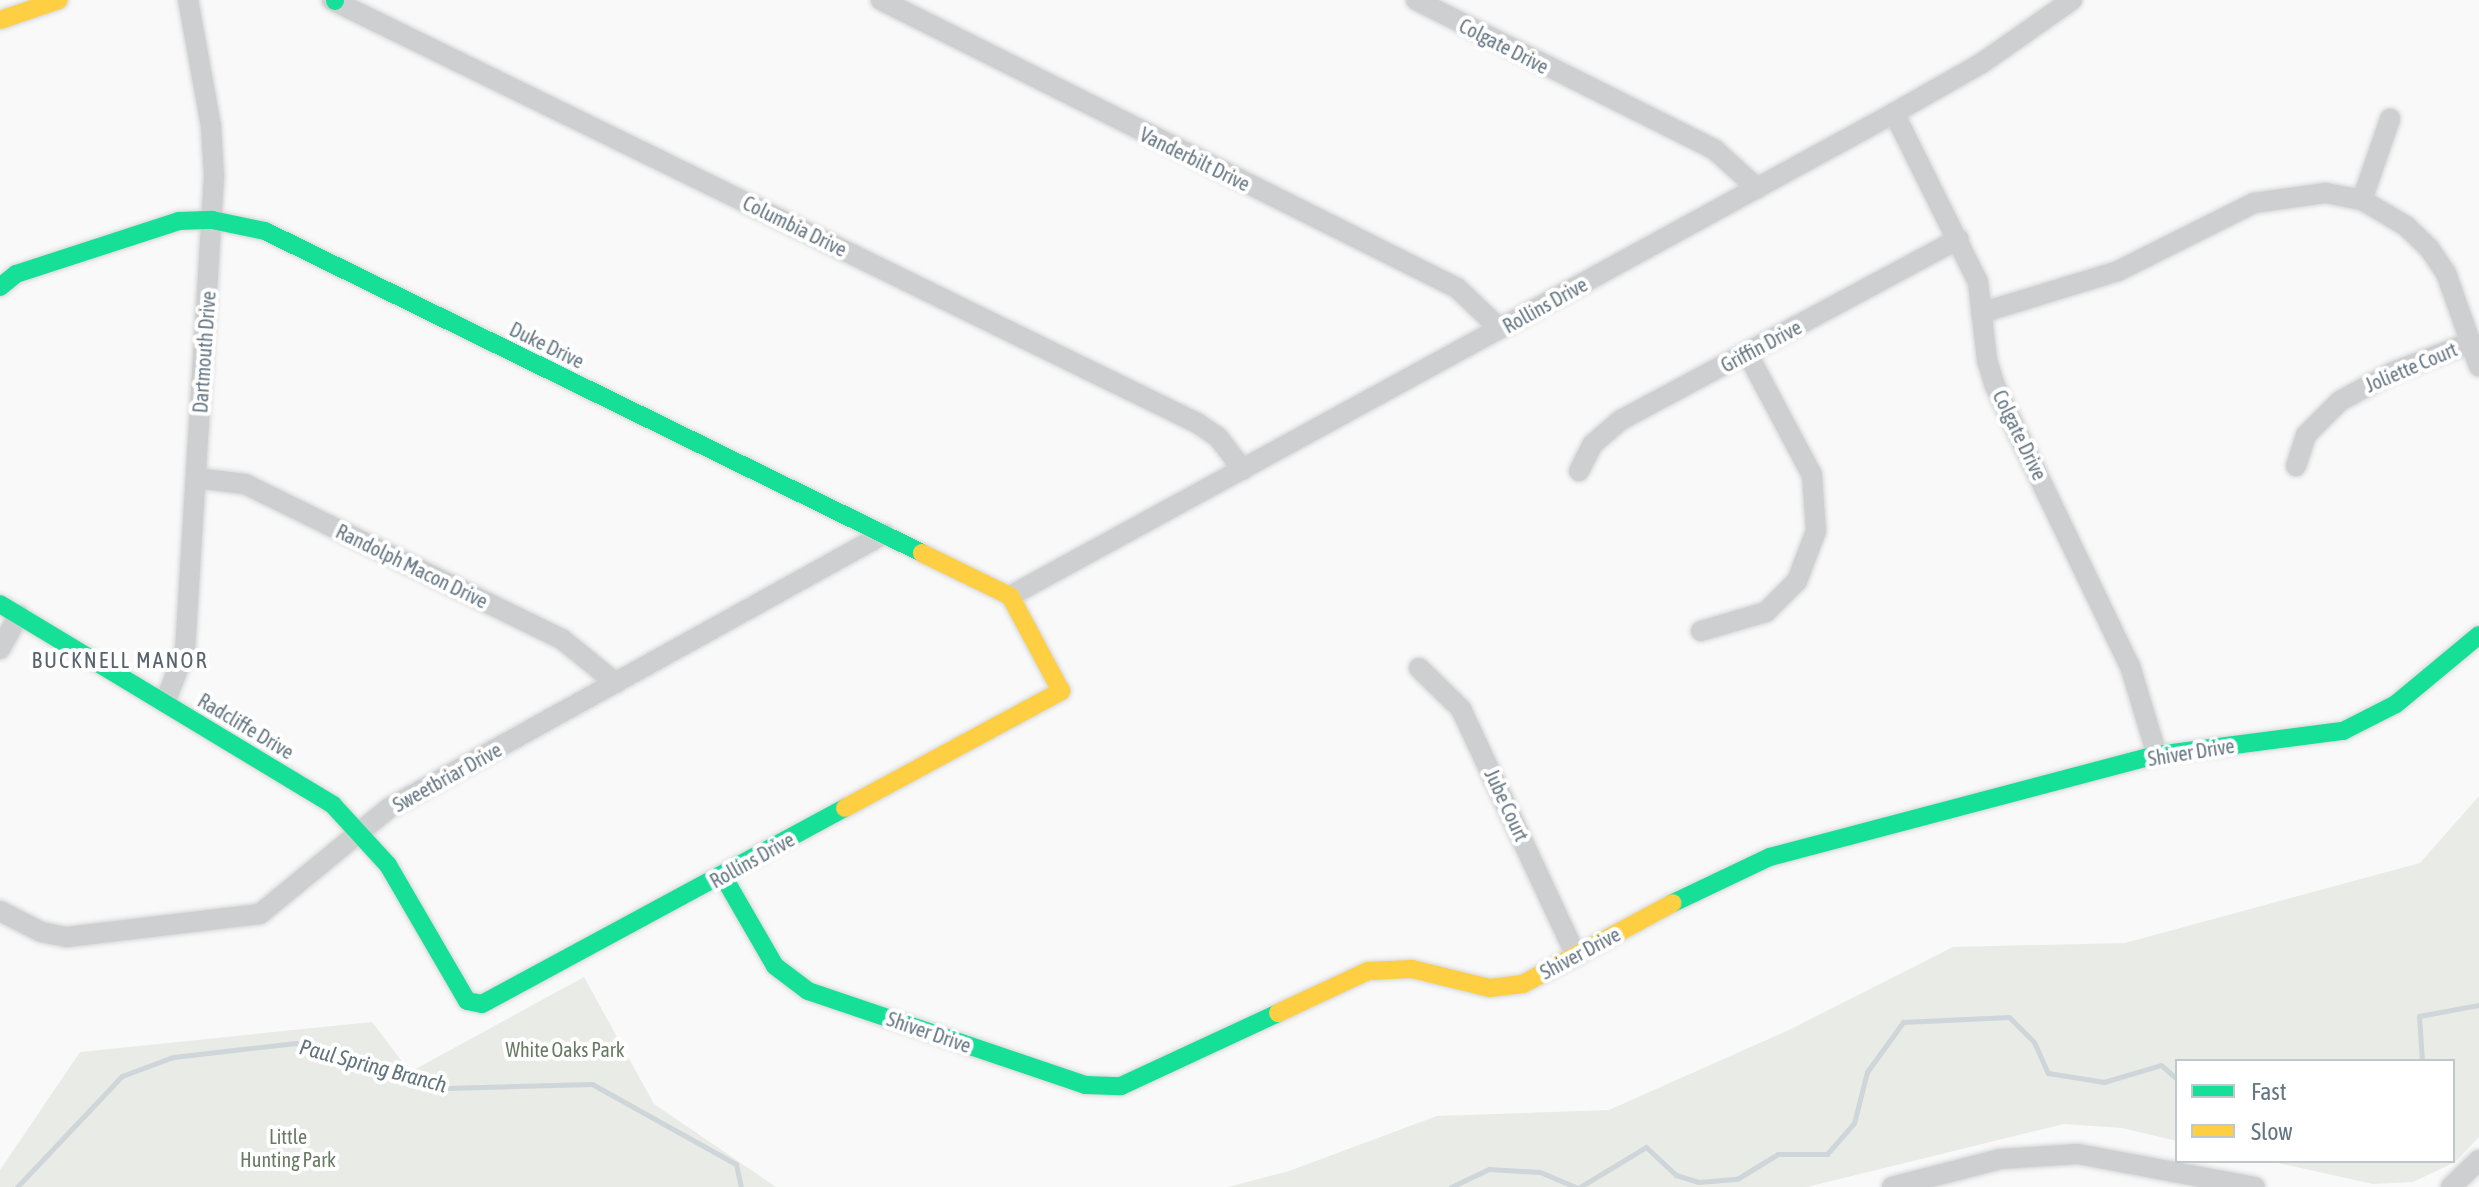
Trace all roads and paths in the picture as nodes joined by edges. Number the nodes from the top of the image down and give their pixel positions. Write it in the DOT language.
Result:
graph roads {
  1 [pos="59,0"];
  2 [pos="188,0"];
  3 [pos="334,0"];
  4 [pos="881,0"];
  5 [pos="1416,0"];
  6 [pos="2072,0"];
  7 [pos="0,20"];
  8 [pos="1894,113"];
  9 [pos="2390,119"];
  10 [pos="1757,188"];
  11 [pos="2362,200"];
  12 [pos="212,220"];
  13 [pos="1959,239"];
  14 [pos="0,287"];
  15 [pos="1981,313"];
  16 [pos="1500,329"];
  17 [pos="2471,342"];
  18 [pos="1747,353"];
  19 [pos="2479,366"];
  20 [pos="2296,466"];
  21 [pos="1243,470"];
  22 [pos="1579,471"];
  23 [pos="196,478"];
  24 [pos="884,534"];
  25 [pos="1010,596"];
  26 [pos="0,604"];
  27 [pos="19,615"];
  28 [pos="1701,631"];
  29 [pos="2479,635"];
  30 [pos="0,649"];
  31 [pos="1419,668"];
  32 [pos="616,683"];
  33 [pos="165,702"];
  34 [pos="2157,755"];
  35 [pos="359,832"];
  36 [pos="723,876"];
  37 [pos="0,911"];
  38 [pos="426,932"];
  39 [pos="1576,956"];
  40 [pos="2479,1160"];
  41 [pos="1892,1187"];
  42 [pos="2255,1187"];
  43 [pos="2451,1187"];
  1 -- 7 [label="street"];
  2 -- 12 [label="street, Dartmouth Drive"];
  3 -- 21 [label="street, Columbia Drive"];
  4 -- 16 [label="street, Vanderbilt Drive"];
  5 -- 10 [label="street, Colgate Drive"];
  6 -- 8 [label="street, Rollins Drive"];
  8 -- 10 [label="street, Rollins Drive"];
  8 -- 13 [label="street, Colgate Drive"];
  9 -- 11 [label="street"];
  10 -- 16 [label="street, Rollins Drive"];
  11 -- 15 [label="street"];
  11 -- 17 [label="street"];
  12 -- 14 [label="street, Duke Drive"];
  12 -- 23 [label="street, Dartmouth Drive"];
  12 -- 24 [label="street, Duke Drive"];
  13 -- 15 [label="street, Colgate Drive"];
  13 -- 18 [label="street, Griffin Drive"];
  15 -- 34 [label="street, Colgate Drive"];
  16 -- 21 [label="street, Rollins Drive"];
  17 -- 19 [label="street"];
  17 -- 20 [label="street, Joliette Court"];
  18 -- 22 [label="street, Griffin Drive"];
  18 -- 28 [label="street"];
  21 -- 25 [label="street, Rollins Drive"];
  23 -- 32 [label="street, Randolph Macon Drive"];
  23 -- 33 [label="street, Dartmouth Drive"];
  24 -- 25 [label="street, Duke Drive"];
  24 -- 32 [label="street, Sweetbriar Drive"];
  25 -- 36 [label="street, Rollins Drive"];
  26 -- 27 [label="street, Radcliffe Drive"];
  27 -- 30 [label="street"];
  27 -- 33 [label="street, Radcliffe Drive"];
  29 -- 34 [label="street, Shiver Drive"];
  31 -- 39 [label="street, Jube Court"];
  32 -- 35 [label="street, Sweetbriar Drive"];
  33 -- 35 [label="street, Radcliffe Drive"];
  34 -- 39 [label="street, Shiver Drive"];
  35 -- 37 [label="street, Sweetbriar Drive"];
  35 -- 38 [label="street, Radcliffe Drive"];
  36 -- 38 [label="street, Rollins Drive"];
  36 -- 39 [label="street, Shiver Drive"];
  40 -- 43 [label="street"];
  41 -- 42 [label="street"];
}
